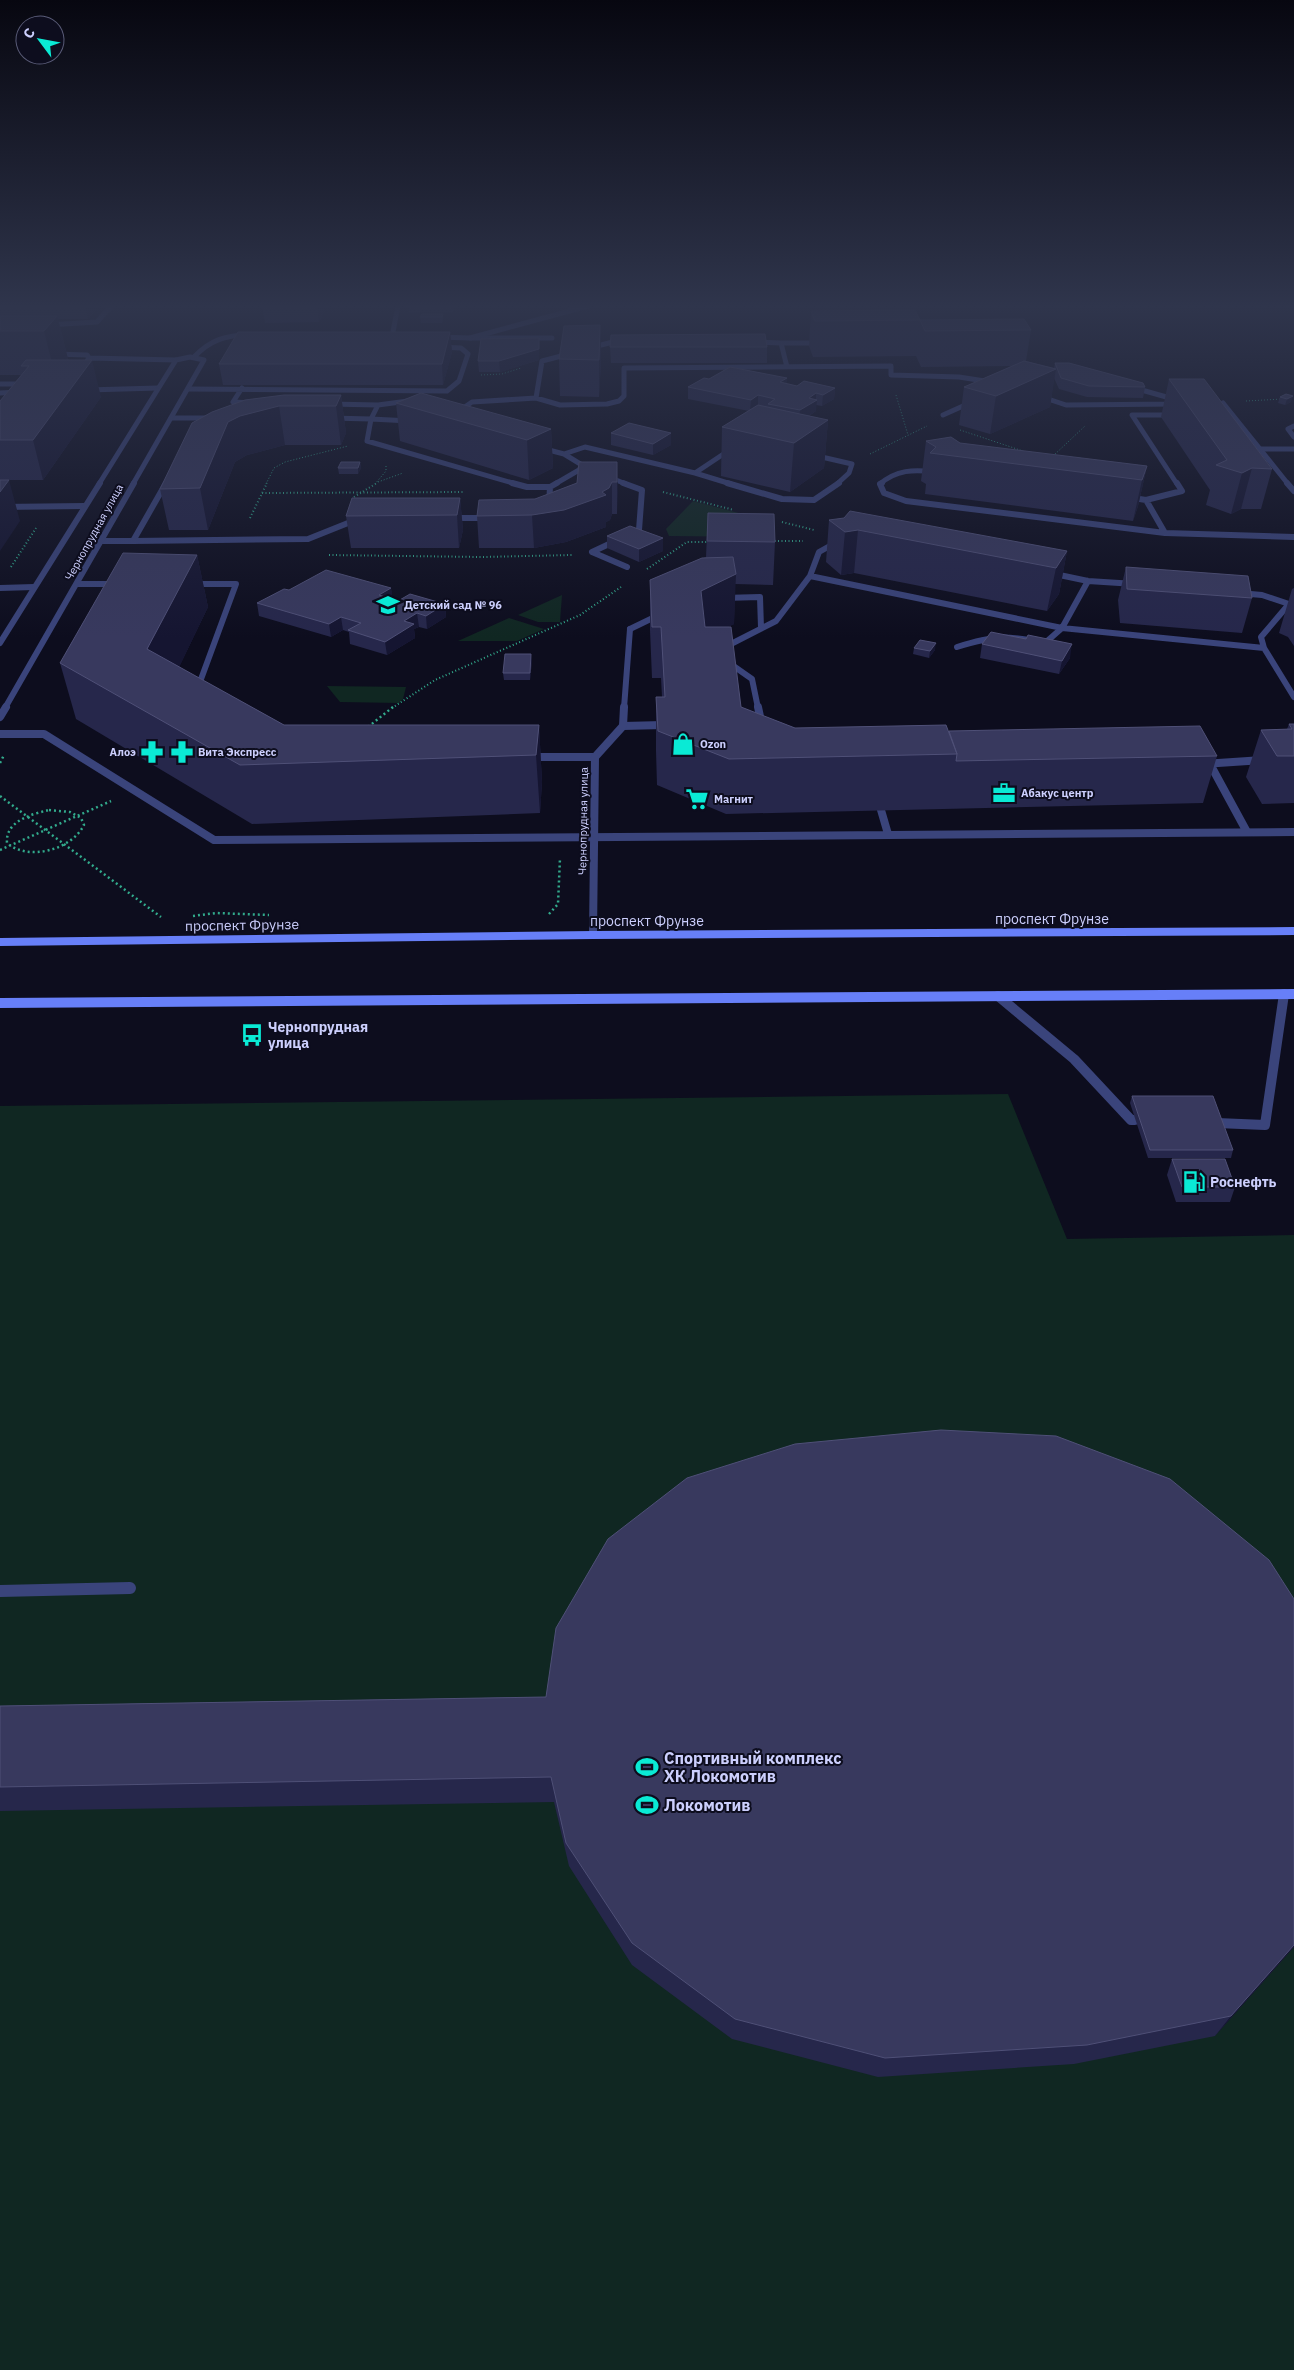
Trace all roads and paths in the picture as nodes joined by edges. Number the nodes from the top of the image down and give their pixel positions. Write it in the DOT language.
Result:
graph roads {
  1 [pos="140,417"];
  2 [pos="902,417"];
  3 [pos="940,417"];
  4 [pos="1095,417"];
  5 [pos="1133,417"];
  6 [pos="1234,417"];
  7 [pos="171,418"];
  8 [pos="202,418"];
  9 [pos="224,418"];
  10 [pos="323,418"];
  11 [pos="371,419"];
  12 [pos="416,421"];
  13 [pos="933,422"];
  14 [pos="198,426"];
  15 [pos="1294,426"];
  16 [pos="908,435"];
  17 [pos="1294,437"];
  18 [pos="367,441"];
  19 [pos="736,446"];
  20 [pos="390,447"];
  21 [pos="536,447"];
  22 [pos="1260,449"];
  23 [pos="1294,449"];
  24 [pos="1025,452"];
  25 [pos="564,454"];
  26 [pos="807,454"];
  27 [pos="1062,457"];
  28 [pos="852,464"];
  29 [pos="455,466"];
  30 [pos="580,470"];
  31 [pos="589,472"];
  32 [pos="695,473"];
  33 [pos="944,473"];
  34 [pos="598,474"];
  35 [pos="170,476"];
  36 [pos="550,487"];
  37 [pos="642,490"];
  38 [pos="1294,491"];
  39 [pos="364,492"];
  40 [pos="446,492"];
  41 [pos="466,492"];
  42 [pos="262,493"];
  43 [pos="1117,496"];
  44 [pos="348,500"];
  45 [pos="1146,500"];
  46 [pos="50,506"];
  47 [pos="85,506"];
  48 [pos="0,507"];
  49 [pos="738,510"];
  50 [pos="549,517"];
  51 [pos="437,518"];
  52 [pos="493,518"];
  53 [pos="366,519"];
  54 [pos="776,520"];
  55 [pos="246,523"];
  56 [pos="343,525"];
  57 [pos="814,530"];
  58 [pos="1165,533"];
  59 [pos="1294,537"];
  60 [pos="101,541"];
  61 [pos="133,541"];
  62 [pos="762,541"];
  63 [pos="715,542"];
  64 [pos="842,542"];
  65 [pos="832,544"];
  66 [pos="592,552"];
  67 [pos="626,567"];
  68 [pos="10,568"];
  69 [pos="646,570"];
  70 [pos="1040,571"];
  71 [pos="810,576"];
  72 [pos="1088,580"];
  73 [pos="78,584"];
  74 [pos="129,584"];
  75 [pos="187,584"];
  76 [pos="1146,585"];
  77 [pos="34,587"];
  78 [pos="621,587"];
  79 [pos="0,588"];
  80 [pos="1233,592"];
  81 [pos="711,599"];
  82 [pos="1291,604"];
  83 [pos="665,612"];
  84 [pos="761,628"];
  85 [pos="1062,628"];
  86 [pos="0,643"];
  87 [pos="957,647"];
  88 [pos="1264,648"];
  89 [pos="205,696"];
  90 [pos="1294,697"];
  91 [pos="0,717"];
  92 [pos="623,726"];
  93 [pos="663,726"];
  94 [pos="753,726"];
  95 [pos="366,728"];
  96 [pos="0,734"];
  97 [pos="518,756"];
  98 [pos="595,757"];
  99 [pos="1275,759"];
  100 [pos="1190,764"];
  101 [pos="1210,764"];
  102 [pos="134,790"];
  103 [pos="0,796"];
  104 [pos="881,810"];
  105 [pos="26,815"];
  106 [pos="78,815"];
  107 [pos="45,830"];
  108 [pos="1246,832"];
  109 [pos="1294,832"];
  110 [pos="888,834"];
  111 [pos="594,836"];
  112 [pos="561,837"];
  113 [pos="65,845"];
  114 [pos="10,846"];
  115 [pos="0,850"];
  116 [pos="273,915"];
  117 [pos="190,916"];
  118 [pos="548,916"];
  119 [pos="156,920"];
  120 [pos="1294,931"];
  121 [pos="593,935"];
  122 [pos="0,942"];
  123 [pos="1284,994"];
  124 [pos="1294,994"];
  125 [pos="998,996"];
  126 [pos="0,1003"];
  127 [pos="1135,1120"];
  128 [pos="1217,1123"];
  129 [pos="130,1588"];
  130 [pos="0,1591"];
  1 -- 47 [label="street, Чернопрудная улица"];
  2 -- 16 [label="path"];
  3 -- 13 [label="path"];
  4 -- 27 [label="path"];
  5 -- 45 [label="street"];
  6 -- 22 [label="street"];
  7 -- 8 [label="street"];
  7 -- 60 [label="street, Чернопрудная улица"];
  8 -- 9 [label="street"];
  8 -- 14 [label="street"];
  10 -- 11 [label="street"];
  11 -- 12 [label="street"];
  11 -- 18 [label="street"];
  13 -- 16 [label="path"];
  13 -- 24 [label="path"];
  15 -- 17 [label="street"];
  16 -- 28 [label="path"];
  18 -- 20 [label="street"];
  18 -- 42 [label="path"];
  19 -- 32 [label="street"];
  20 -- 29 [label="street"];
  20 -- 39 [label="path"];
  21 -- 25 [label="street"];
  22 -- 23 [label="street"];
  22 -- 38 [label="street"];
  25 -- 30 [label="street"];
  25 -- 32 [label="street"];
  26 -- 28 [label="street"];
  28 -- 32 [label="street"];
  29 -- 36 [label="street"];
  29 -- 40 [label="path"];
  30 -- 31 [label="street"];
  30 -- 36 [label="street"];
  33 -- 58 [label="street"];
  34 -- 37 [label="street"];
  35 -- 61 [label="street"];
  36 -- 50 [label="street"];
  37 -- 49 [label="path"];
  37 -- 66 [label="street"];
  39 -- 40 [label="path"];
  39 -- 42 [label="path"];
  39 -- 44 [label="path"];
  40 -- 41 [label="path"];
  42 -- 55 [label="path"];
  43 -- 45 [label="street"];
  45 -- 58 [label="street"];
  46 -- 47 [label="street"];
  46 -- 48 [label="street"];
  46 -- 68 [label="path"];
  47 -- 77 [label="street, Чернопрудная улица"];
  51 -- 52 [label="street"];
  53 -- 56 [label="street"];
  54 -- 57 [label="path"];
  56 -- 61 [label="street"];
  56 -- 66 [label="path"];
  58 -- 59 [label="street"];
  60 -- 61 [label="street"];
  60 -- 73 [label="street, Чернопрудная улица"];
  62 -- 65 [label="path"];
  63 -- 69 [label="path"];
  64 -- 65 [label="street"];
  65 -- 71 [label="street"];
  66 -- 67 [label="street"];
  70 -- 72 [label="street"];
  71 -- 84 [label="street"];
  71 -- 85 [label="street"];
  72 -- 76 [label="street"];
  72 -- 85 [label="street"];
  73 -- 74 [label="street"];
  73 -- 91 [label="street, Чернопрудная улица"];
  75 -- 89 [label="street"];
  77 -- 79 [label="street"];
  77 -- 86 [label="street, Чернопрудная улица"];
  78 -- 95 [label="path"];
  80 -- 82 [label="street"];
  81 -- 84 [label="street"];
  82 -- 88 [label="street"];
  83 -- 92 [label="street"];
  84 -- 94 [label="street"];
  85 -- 87 [label="street"];
  85 -- 88 [label="street"];
  88 -- 90 [label="street"];
  92 -- 93 [label="street"];
  92 -- 98 [label="street, Чернопрудная улица"];
  96 -- 102 [label="street"];
  97 -- 98 [label="street"];
  98 -- 111 [label="street, Чернопрудная улица"];
  99 -- 101 [label="street"];
  100 -- 101 [label="street"];
  101 -- 108 [label="street"];
  102 -- 106 [label="path"];
  102 -- 112 [label="street"];
  103 -- 105 [label="path"];
  104 -- 110 [label="street"];
  105 -- 106 [label="path"];
  105 -- 107 [label="path"];
  105 -- 114 [label="path"];
  106 -- 107 [label="path"];
  106 -- 113 [label="path"];
  107 -- 113 [label="path"];
  107 -- 114 [label="path"];
  108 -- 109 [label="street"];
  108 -- 110 [label="street"];
  110 -- 111 [label="street"];
  111 -- 112 [label="street"];
  111 -- 121 [label="street, Чернопрудная улица"];
  112 -- 118 [label="path"];
  113 -- 114 [label="path"];
  113 -- 119 [label="path"];
  114 -- 115 [label="path"];
  116 -- 117 [label="path"];
  120 -- 121 [label="main road, проспект Фрунзе"];
  121 -- 122 [label="main road, проспект Фрунзе"];
  123 -- 124 [label="main road"];
  123 -- 125 [label="main road"];
  123 -- 128 [label="street"];
  125 -- 126 [label="main road"];
  125 -- 127 [label="street"];
  129 -- 130 [label="street"];
}
